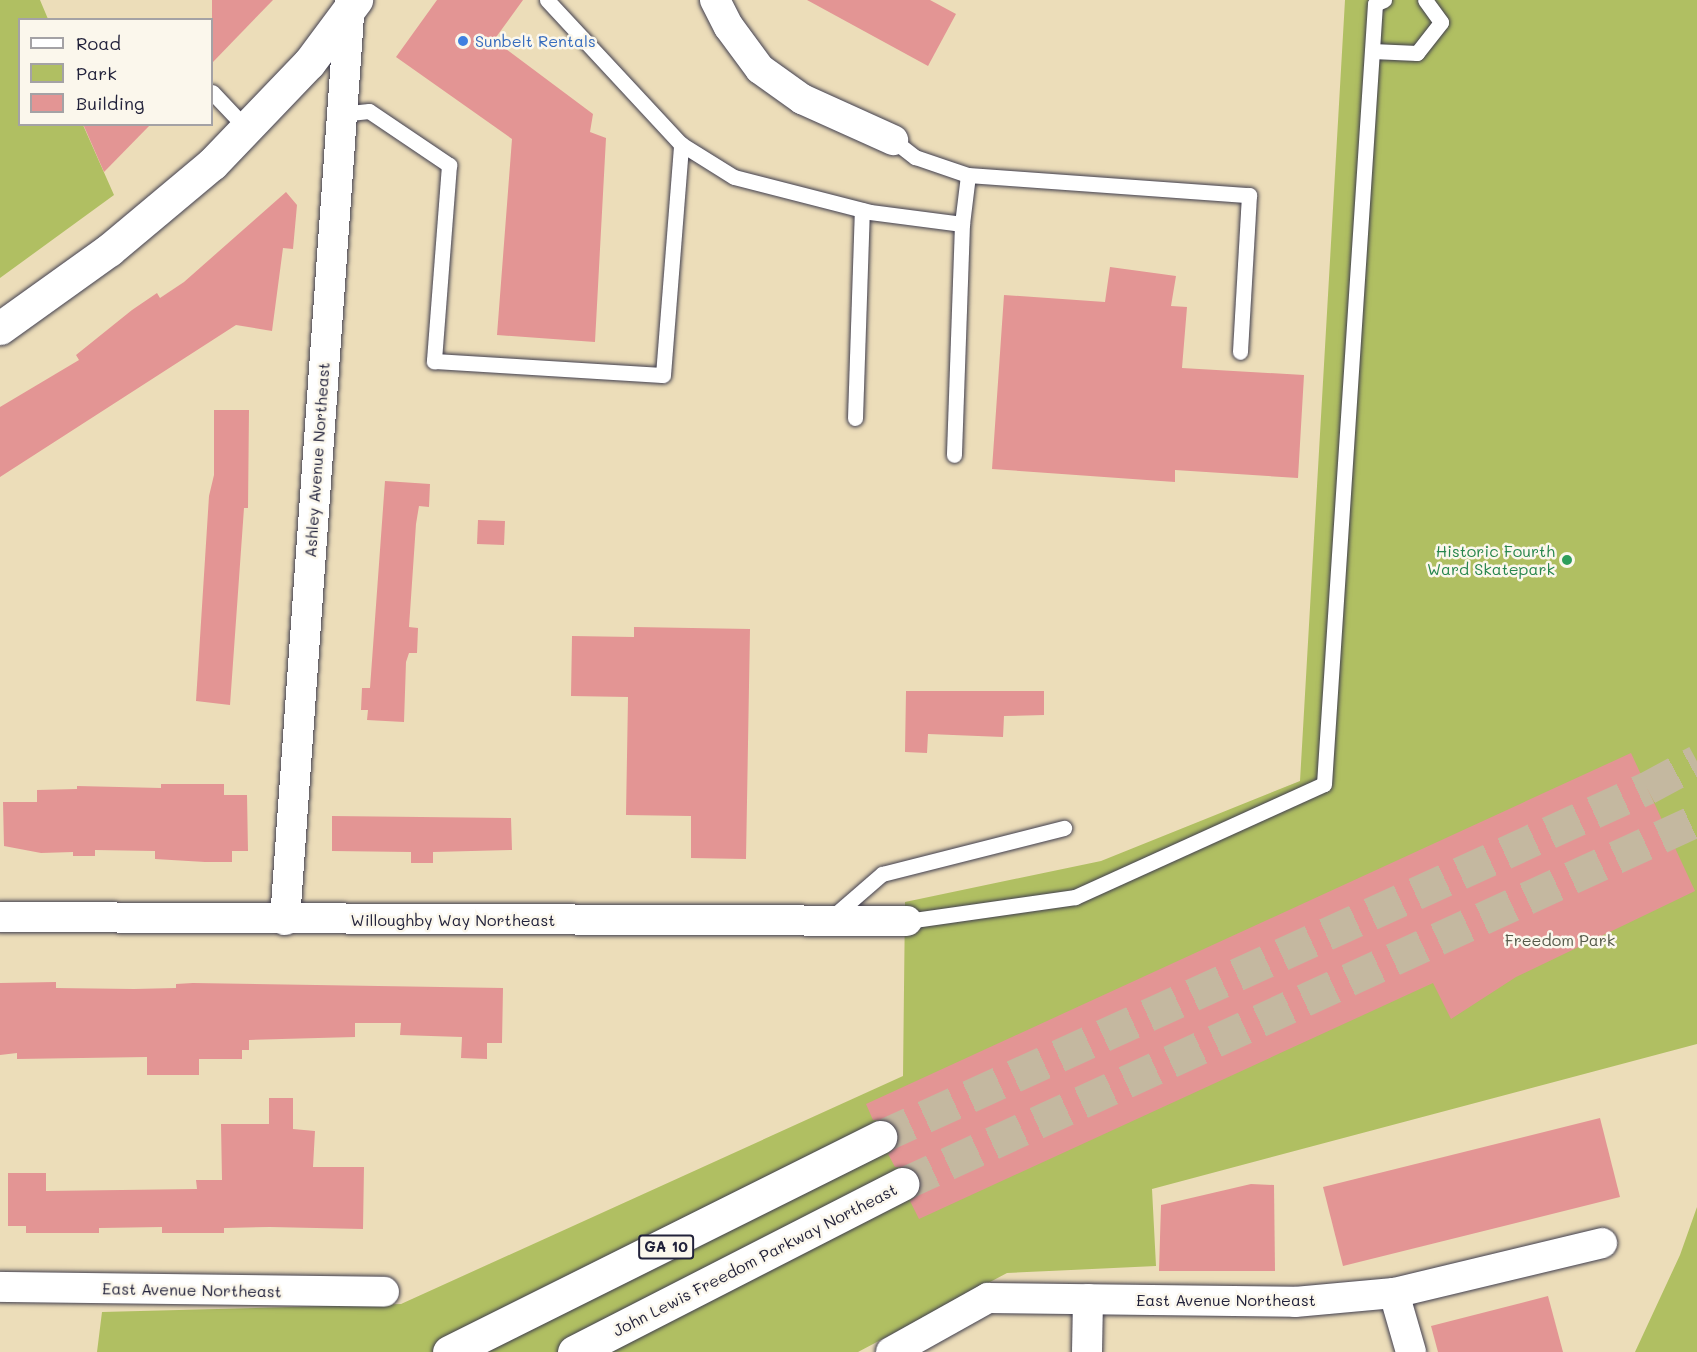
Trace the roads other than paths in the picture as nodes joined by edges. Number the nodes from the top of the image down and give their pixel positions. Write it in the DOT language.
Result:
graph roads {
  1 [pos="547,0"];
  2 [pos="715,0"];
  3 [pos="1384,0"];
  4 [pos="1425,0"];
  5 [pos="352,3"];
  6 [pos="1372,51"];
  7 [pos="213,93"];
  8 [pos="340,114"];
  9 [pos="246,128"];
  10 [pos="893,140"];
  11 [pos="681,144"];
  12 [pos="968,175"];
  13 [pos="862,210"];
  14 [pos="962,224"];
  15 [pos="0,328"];
  16 [pos="1240,352"];
  17 [pos="855,418"];
  18 [pos="954,455"];
  19 [pos="1064,828"];
  20 [pos="0,917"];
  21 [pos="285,920"];
  22 [pos="828,921"];
  23 [pos="907,921"];
  24 [pos="880,1137"];
  25 [pos="903,1184"];
  26 [pos="1602,1243"];
  27 [pos="0,1287"];
  28 [pos="384,1292"];
  29 [pos="1394,1293"];
  30 [pos="1088,1299"];
  31 [pos="449,1352"];
  32 [pos="574,1352"];
  33 [pos="891,1352"];
  34 [pos="1087,1352"];
  35 [pos="1411,1352"];
  1 -- 11 [label="lane"];
  2 -- 10 [label="street"];
  3 -- 6 [label="lane"];
  4 -- 6 [label="lane"];
  5 -- 8 [label="street, Ashley Avenue Northeast"];
  5 -- 9 [label="main road"];
  6 -- 23 [label="lane"];
  7 -- 9 [label="lane"];
  8 -- 11 [label="lane"];
  8 -- 21 [label="street, Ashley Avenue Northeast"];
  9 -- 15 [label="main road"];
  10 -- 12 [label="lane"];
  11 -- 13 [label="lane"];
  12 -- 14 [label="lane"];
  12 -- 16 [label="lane"];
  13 -- 14 [label="lane"];
  13 -- 17 [label="lane"];
  14 -- 18 [label="lane"];
  19 -- 22 [label="lane"];
  20 -- 21 [label="street, Willoughby Way Northeast"];
  21 -- 22 [label="street, Willoughby Way Northeast"];
  22 -- 23 [label="street, Willoughby Way Northeast"];
  24 -- 31 [label="main road, GA 10"];
  25 -- 32 [label="main road, John Lewis Freedom Parkway Northeast"];
  26 -- 29 [label="street, East Avenue Northeast"];
  27 -- 28 [label="street, East Avenue Northeast"];
  29 -- 30 [label="street, East Avenue Northeast"];
  29 -- 35 [label="street"];
  30 -- 33 [label="street, East Avenue Northeast"];
  30 -- 34 [label="street"];
}
